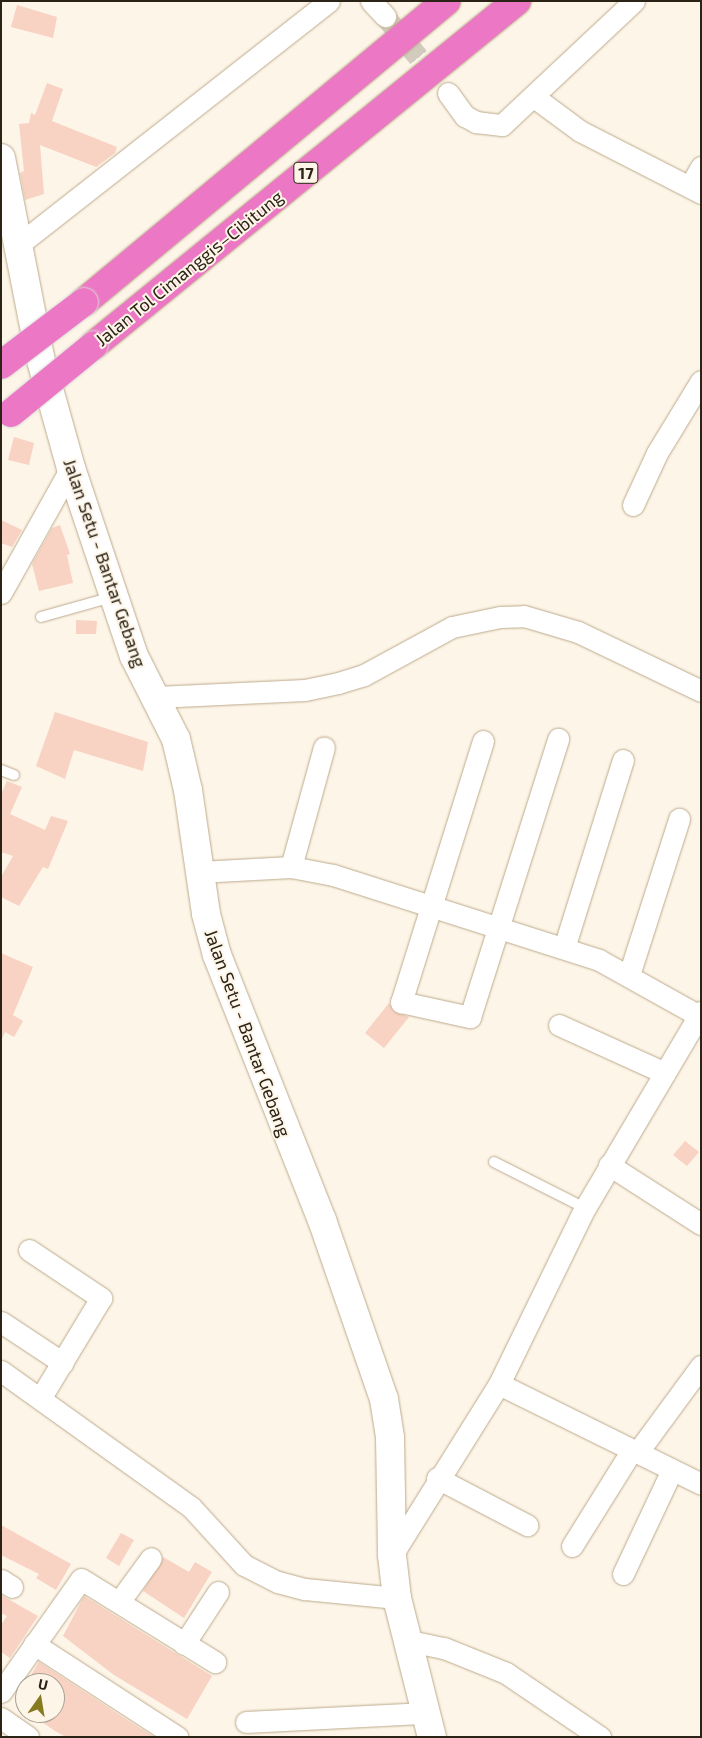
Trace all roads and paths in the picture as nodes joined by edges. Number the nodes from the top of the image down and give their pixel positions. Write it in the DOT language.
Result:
graph roads {
  1 [pos="329,1"];
  2 [pos="446,1"];
  3 [pos="517,1"];
  4 [pos="634,1"];
  5 [pos="448,93"];
  6 [pos="534,97"];
  7 [pos="1,158"];
  8 [pos="701,167"];
  9 [pos="695,189"];
  10 [pos="18,245"];
  11 [pos="1,365"];
  12 [pos="701,381"];
  13 [pos="6,417"];
  14 [pos="71,468"];
  15 [pos="633,505"];
  16 [pos="1,593"];
  17 [pos="112,597"];
  18 [pos="41,617"];
  19 [pos="699,685"];
  20 [pos="156,697"];
  21 [pos="558,739"];
  22 [pos="483,741"];
  23 [pos="324,747"];
  24 [pos="623,760"];
  25 [pos="1,770"];
  26 [pos="14,775"];
  27 [pos="679,819"];
  28 [pos="291,867"];
  29 [pos="199,872"];
  30 [pos="429,906"];
  31 [pos="497,927"];
  32 [pos="564,948"];
  33 [pos="629,974"];
  34 [pos="700,1013"];
  35 [pos="559,1025"];
  36 [pos="665,1073"];
  37 [pos="494,1162"];
  38 [pos="609,1165"];
  39 [pos="585,1208"];
  40 [pos="701,1224"];
  41 [pos="29,1250"];
  42 [pos="1,1322"];
  43 [pos="62,1363"];
  44 [pos="701,1366"];
  45 [pos="1,1371"];
  46 [pos="499,1384"];
  47 [pos="41,1398"];
  48 [pos="634,1452"];
  49 [pos="672,1470"];
  50 [pos="437,1478"];
  51 [pos="701,1484"];
  52 [pos="527,1525"];
  53 [pos="572,1546"];
  54 [pos="392,1555"];
  55 [pos="151,1558"];
  56 [pos="623,1574"];
  57 [pos="218,1592"];
  58 [pos="397,1598"];
  59 [pos="119,1602"];
  60 [pos="405,1640"];
  61 [pos="34,1644"];
  62 [pos="184,1644"];
  63 [pos="215,1662"];
  64 [pos="4,1681"];
  65 [pos="1,1718"];
  66 [pos="246,1722"];
  67 [pos="429,1725"];
  68 [pos="28,1737"];
  69 [pos="177,1737"];
  70 [pos="600,1737"];
  1 -- 10 [label="street"];
  2 -- 11 [label="highway, 17, bridge"];
  3 -- 13 [label="highway, Jalan Tol Cimanggis–Cibitung / 17, bridge"];
  4 -- 6 [label="street"];
  5 -- 6 [label="street"];
  6 -- 9 [label="street"];
  7 -- 10 [label="main road, Jalan Setu - Bantar Gebang"];
  8 -- 9 [label="street"];
  10 -- 14 [label="main road, Jalan Setu - Bantar Gebang"];
  12 -- 15 [label="street"];
  14 -- 16 [label="street"];
  14 -- 17 [label="main road, Jalan Setu - Bantar Gebang"];
  17 -- 18 [label="lane"];
  17 -- 20 [label="main road, Jalan Setu - Bantar Gebang"];
  19 -- 20 [label="street"];
  20 -- 29 [label="main road, Jalan Setu - Bantar Gebang"];
  21 -- 31 [label="street"];
  22 -- 30 [label="street"];
  23 -- 28 [label="street"];
  24 -- 32 [label="street"];
  25 -- 26 [label="lane"];
  27 -- 33 [label="street"];
  28 -- 29 [label="street"];
  28 -- 30 [label="street"];
  29 -- 54 [label="main road, Jalan Setu - Bantar Gebang"];
  30 -- 31 [label="street"];
  30 -- 31 [label="street"];
  31 -- 32 [label="street"];
  32 -- 33 [label="street"];
  33 -- 34 [label="street"];
  34 -- 36 [label="street"];
  35 -- 36 [label="street"];
  36 -- 38 [label="street"];
  37 -- 39 [label="lane"];
  38 -- 39 [label="street"];
  38 -- 40 [label="street"];
  39 -- 46 [label="street"];
  41 -- 43 [label="street"];
  42 -- 43 [label="street"];
  43 -- 47 [label="street"];
  44 -- 48 [label="street"];
  45 -- 47 [label="street"];
  46 -- 48 [label="street"];
  46 -- 50 [label="street"];
  47 -- 58 [label="street"];
  48 -- 49 [label="street"];
  48 -- 53 [label="street"];
  49 -- 51 [label="street"];
  49 -- 56 [label="street"];
  50 -- 52 [label="street"];
  50 -- 54 [label="street"];
  54 -- 58 [label="main road, Jalan Setu - Bantar Gebang"];
  55 -- 59 [label="street"];
  57 -- 62 [label="street"];
  58 -- 60 [label="main road, Jalan Setu - Bantar Gebang"];
  59 -- 61 [label="street"];
  59 -- 62 [label="street"];
  60 -- 67 [label="main road, Jalan Setu - Bantar Gebang"];
  60 -- 70 [label="street"];
  61 -- 64 [label="street"];
  61 -- 69 [label="street"];
  62 -- 63 [label="street"];
  65 -- 68 [label="street"];
  66 -- 67 [label="street"];
}
